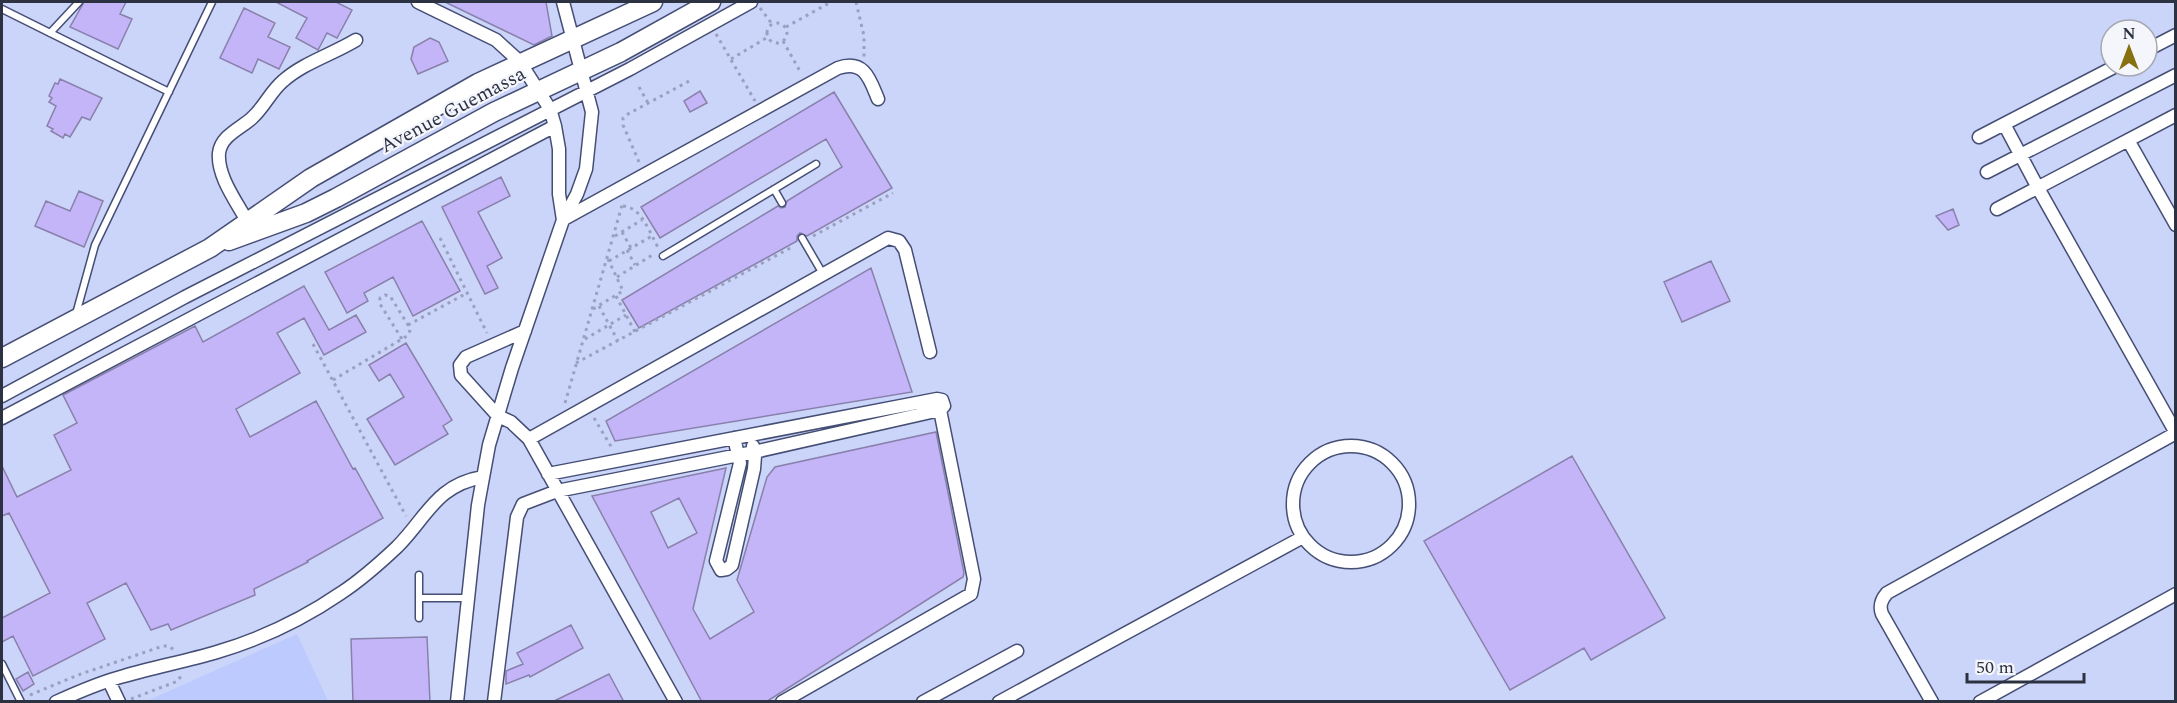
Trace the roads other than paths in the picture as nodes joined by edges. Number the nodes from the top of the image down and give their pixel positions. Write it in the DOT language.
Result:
graph roads {
  1 [pos="78,2"];
  2 [pos="212,2"];
  3 [pos="418,2"];
  4 [pos="563,2"];
  5 [pos="651,2"];
  6 [pos="711,2"];
  7 [pos="753,2"];
  8 [pos="2,9"];
  9 [pos="51,33"];
  10 [pos="2175,35"];
  11 [pos="573,38"];
  12 [pos="356,40"];
  13 [pos="2159,44"];
  14 [pos="520,62"];
  15 [pos="582,70"];
  16 [pos="2099,75"];
  17 [pos="2175,75"];
  18 [pos="588,90"];
  19 [pos="538,91"];
  20 [pos="169,92"];
  21 [pos="878,99"];
  22 [pos="550,109"];
  23 [pos="2175,115"];
  24 [pos="2004,124"];
  25 [pos="555,126"];
  26 [pos="1979,137"];
  27 [pos="2128,140"];
  28 [pos="2021,155"];
  29 [pos="816,164"];
  30 [pos="1987,172"];
  31 [pos="2038,188"];
  32 [pos="774,189"];
  33 [pos="782,203"];
  34 [pos="1997,209"];
  35 [pos="563,220"];
  36 [pos="247,221"];
  37 [pos="2175,225"];
  38 [pos="803,239"];
  39 [pos="210,248"];
  40 [pos="662,253"];
  41 [pos="823,274"];
  42 [pos="75,320"];
  43 [pos="525,331"];
  44 [pos="930,352"];
  45 [pos="2,358"];
  46 [pos="47,372"];
  47 [pos="58,389"];
  48 [pos="2,396"];
  49 [pos="940,410"];
  50 [pos="498,416"];
  51 [pos="2,418"];
  52 [pos="750,435"];
  53 [pos="734,438"];
  54 [pos="529,439"];
  55 [pos="754,452"];
  56 [pos="739,455"];
  57 [pos="548,474"];
  58 [pos="483,477"];
  59 [pos="557,491"];
  60 [pos="1303,537"];
  61 [pos="419,575"];
  62 [pos="2175,594"];
  63 [pos="419,598"];
  64 [pos="468,598"];
  65 [pos="419,618"];
  66 [pos="1017,651"];
  67 [pos="2,664"];
  68 [pos="109,681"];
  69 [pos="21,702"];
  70 [pos="56,702"];
  71 [pos="121,702"];
  72 [pos="457,702"];
  73 [pos="494,702"];
  74 [pos="676,702"];
  75 [pos="782,702"];
  76 [pos="923,702"];
  77 [pos="999,702"];
  78 [pos="1932,702"];
  79 [pos="1980,702"];
  1 -- 9 [label="lane"];
  2 -- 20 [label="lane"];
  3 -- 14 [label="street"];
  4 -- 11 [label="street"];
  5 -- 11 [label="main road, Avenue Guemassa"];
  6 -- 15 [label="main road, Avenue Guemassa"];
  7 -- 18 [label="street"];
  8 -- 9 [label="lane"];
  9 -- 20 [label="lane"];
  10 -- 13 [label="street"];
  11 -- 14 [label="main road, Avenue Guemassa"];
  11 -- 15 [label="street"];
  12 -- 36 [label="street"];
  14 -- 19 [label="street"];
  14 -- 36 [label="main road, Avenue Guemassa"];
  15 -- 18 [label="street"];
  15 -- 19 [label="main road, Avenue Guemassa"];
  16 -- 24 [label="street"];
  17 -- 28 [label="street"];
  18 -- 22 [label="street"];
  18 -- 35 [label="street"];
  19 -- 22 [label="street"];
  19 -- 39 [label="main road, Avenue Guemassa"];
  20 -- 42 [label="lane"];
  21 -- 35 [label="street"];
  22 -- 25 [label="street"];
  22 -- 46 [label="street"];
  23 -- 27 [label="street"];
  24 -- 26 [label="street"];
  24 -- 28 [label="street"];
  25 -- 35 [label="street"];
  25 -- 47 [label="street"];
  27 -- 31 [label="street"];
  27 -- 37 [label="street"];
  28 -- 30 [label="street"];
  28 -- 31 [label="street"];
  29 -- 32 [label="lane"];
  31 -- 34 [label="street"];
  31 -- 78 [label="street"];
  32 -- 33 [label="lane"];
  32 -- 40 [label="lane"];
  35 -- 43 [label="street"];
  36 -- 39 [label="main road, Avenue Guemassa"];
  38 -- 41 [label="lane"];
  39 -- 42 [label="main road, Avenue Guemassa"];
  41 -- 44 [label="street"];
  41 -- 54 [label="street"];
  42 -- 45 [label="main road, Avenue Guemassa"];
  43 -- 50 [label="street"];
  43 -- 50 [label="street"];
  46 -- 47 [label="street"];
  46 -- 48 [label="street"];
  47 -- 51 [label="street"];
  49 -- 52 [label="street"];
  49 -- 55 [label="street"];
  49 -- 75 [label="street"];
  50 -- 54 [label="street"];
  50 -- 58 [label="street"];
  52 -- 53 [label="street"];
  52 -- 55 [label="street"];
  53 -- 56 [label="street"];
  53 -- 57 [label="street"];
  54 -- 57 [label="street"];
  55 -- 56 [label="street"];
  55 -- 56 [label="street"];
  56 -- 59 [label="street"];
  57 -- 59 [label="street"];
  58 -- 64 [label="street"];
  58 -- 68 [label="street"];
  59 -- 73 [label="street"];
  59 -- 74 [label="street"];
  60 -- 60 [label="street"];
  60 -- 77 [label="street"];
  61 -- 63 [label="lane"];
  62 -- 79 [label="street"];
  63 -- 64 [label="lane"];
  63 -- 65 [label="lane"];
  64 -- 72 [label="street"];
  66 -- 76 [label="street"];
  67 -- 69 [label="lane"];
  68 -- 70 [label="street"];
  68 -- 71 [label="street"];
}
